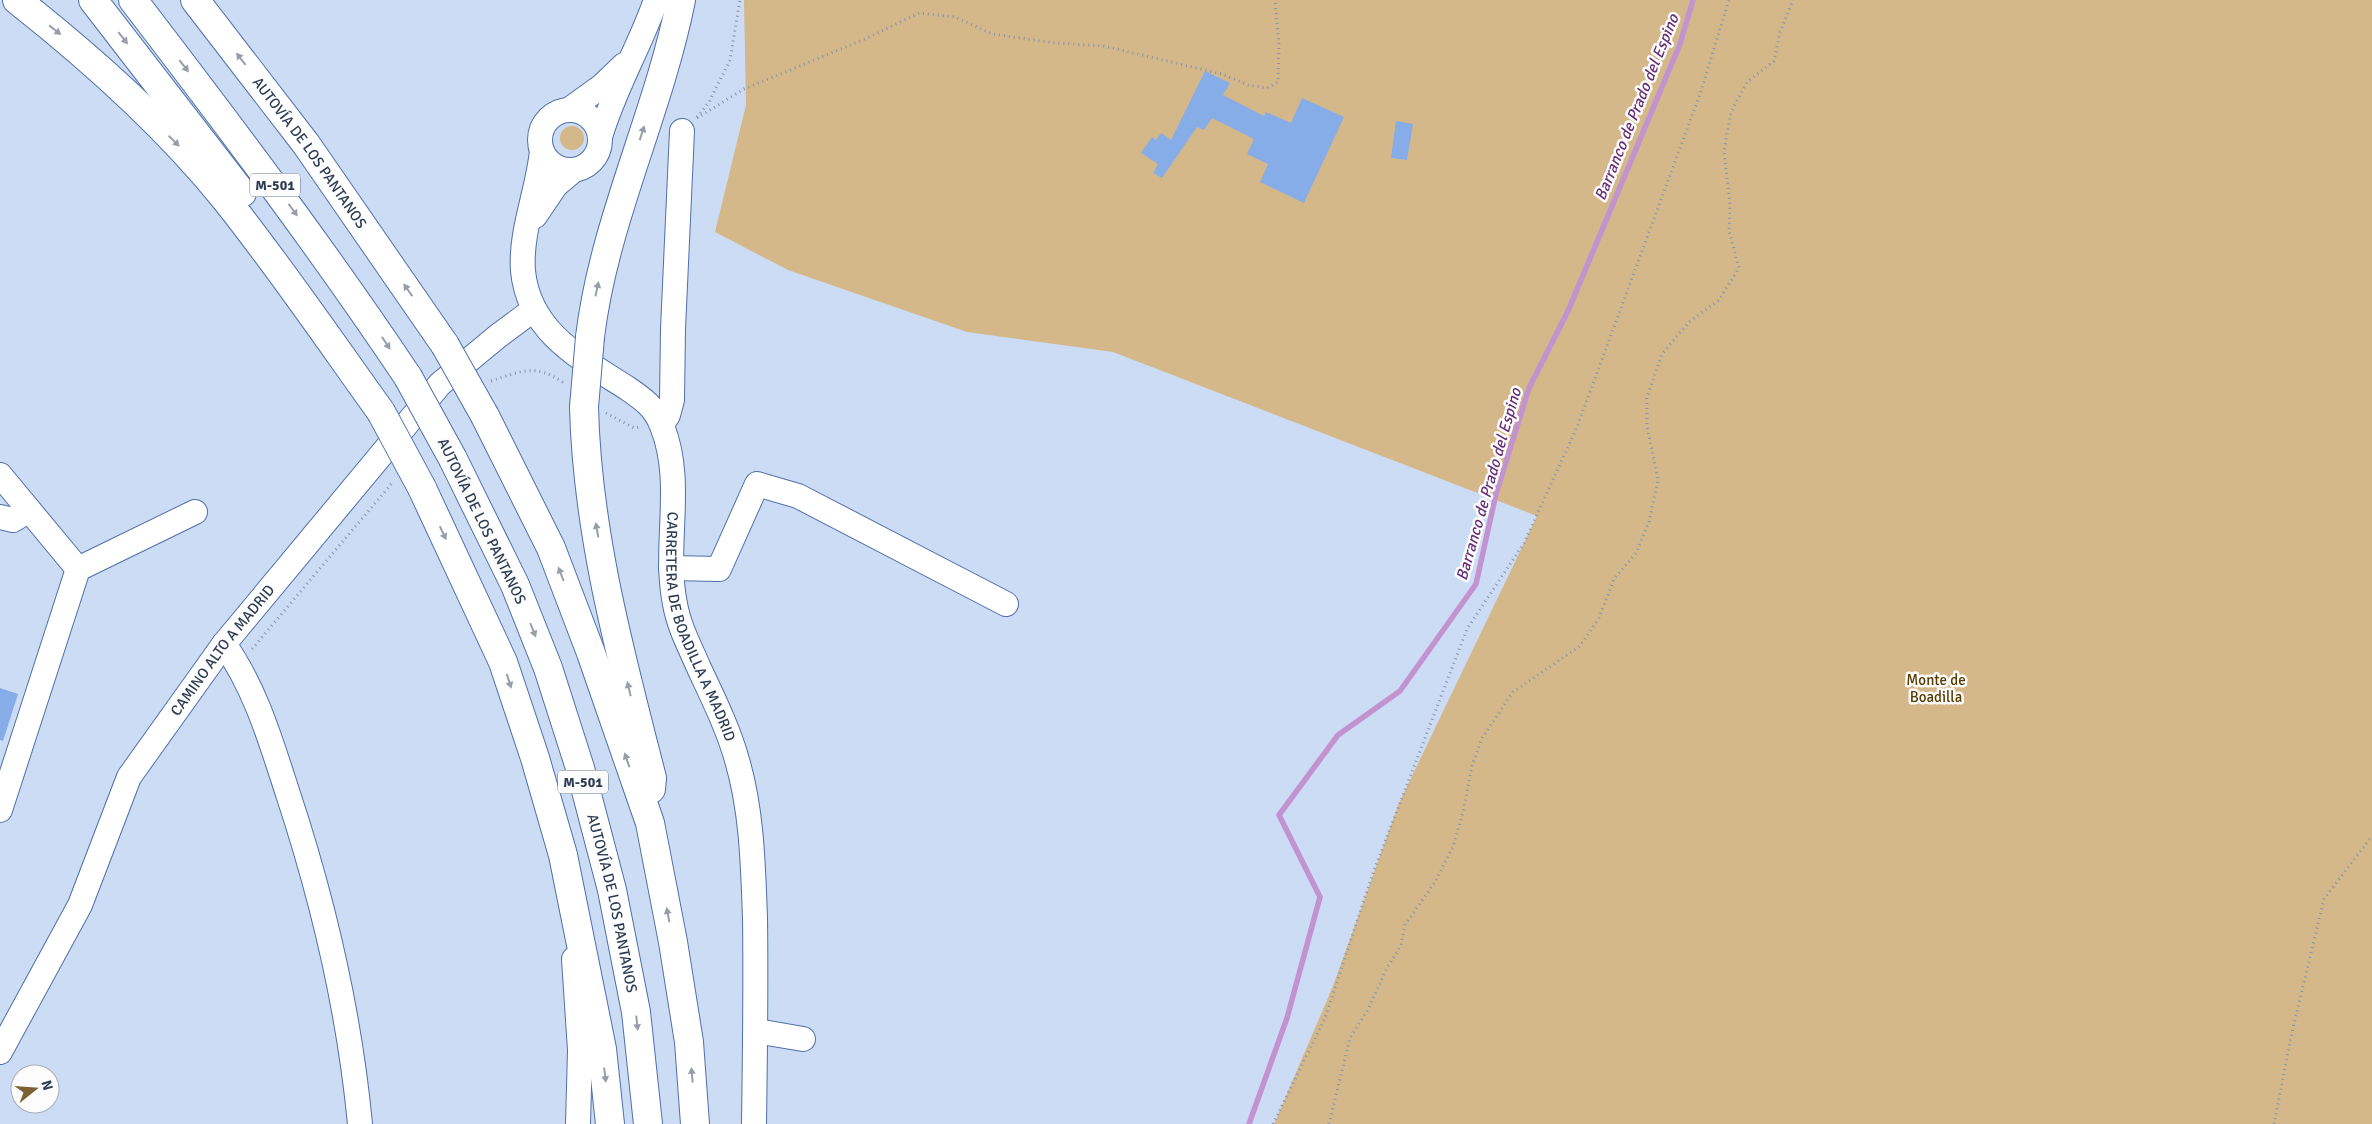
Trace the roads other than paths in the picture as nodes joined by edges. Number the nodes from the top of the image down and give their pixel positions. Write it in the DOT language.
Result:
graph roads {
  1 [pos="17,0"];
  2 [pos="93,0"];
  3 [pos="133,0"];
  4 [pos="195,0"];
  5 [pos="656,0"];
  6 [pos="681,0"];
  7 [pos="638,48"];
  8 [pos="570,109"];
  9 [pos="682,131"];
  10 [pos="600,136"];
  11 [pos="542,151"];
  12 [pos="574,170"];
  13 [pos="526,236"];
  14 [pos="533,310"];
  15 [pos="380,412"];
  16 [pos="662,424"];
  17 [pos="0,475"];
  18 [pos="29,510"];
  19 [pos="195,512"];
  20 [pos="0,517"];
  21 [pos="671,568"];
  22 [pos="78,570"];
  23 [pos="1006,604"];
  24 [pos="224,644"];
  25 [pos="0,810"];
  26 [pos="650,823"];
  27 [pos="563,855"];
  28 [pos="756,1030"];
  29 [pos="803,1039"];
  30 [pos="0,1052"];
  31 [pos="360,1124"];
  32 [pos="578,1124"];
  33 [pos="610,1124"];
  34 [pos="648,1124"];
  35 [pos="695,1124"];
  36 [pos="754,1124"];
  1 -- 15 [label="highway, one-way"];
  2 -- 15 [label="highway, one-way"];
  3 -- 34 [label="highway, AUTOVÍA DE LOS PANTANOS / M-501, one-way, bridge"];
  26 -- 4 [label="highway, AUTOVÍA DE LOS PANTANOS / M-501, one-way, bridge"];
  5 -- 7 [label="street"];
  26 -- 6 [label="highway, one-way, bridge"];
  7 -- 8 [label="street"];
  7 -- 10 [label="street"];
  8 -- 10 [label="street"];
  8 -- 11 [label="street"];
  9 -- 16 [label="street"];
  10 -- 12 [label="street"];
  11 -- 12 [label="street"];
  11 -- 13 [label="street"];
  12 -- 13 [label="street"];
  13 -- 14 [label="street, CARRETERA DE BOADILLA A MADRID"];
  14 -- 16 [label="street, CARRETERA DE BOADILLA A MADRID"];
  14 -- 24 [label="street, CAMINO ALTO A MADRID"];
  15 -- 27 [label="highway, one-way, bridge"];
  16 -- 21 [label="street, CARRETERA DE BOADILLA A MADRID"];
  17 -- 18 [label="street"];
  18 -- 20 [label="street"];
  18 -- 22 [label="street"];
  19 -- 22 [label="street"];
  21 -- 23 [label="street"];
  21 -- 28 [label="street, CARRETERA DE BOADILLA A MADRID"];
  22 -- 25 [label="street"];
  24 -- 30 [label="street, CAMINO ALTO A MADRID"];
  24 -- 31 [label="street"];
  35 -- 26 [label="highway, AUTOVÍA DE LOS PANTANOS / M-501, one-way"];
  27 -- 32 [label="street"];
  27 -- 33 [label="highway, one-way"];
  28 -- 29 [label="street"];
  28 -- 36 [label="street, CARRETERA DE BOADILLA A MADRID"];
}
